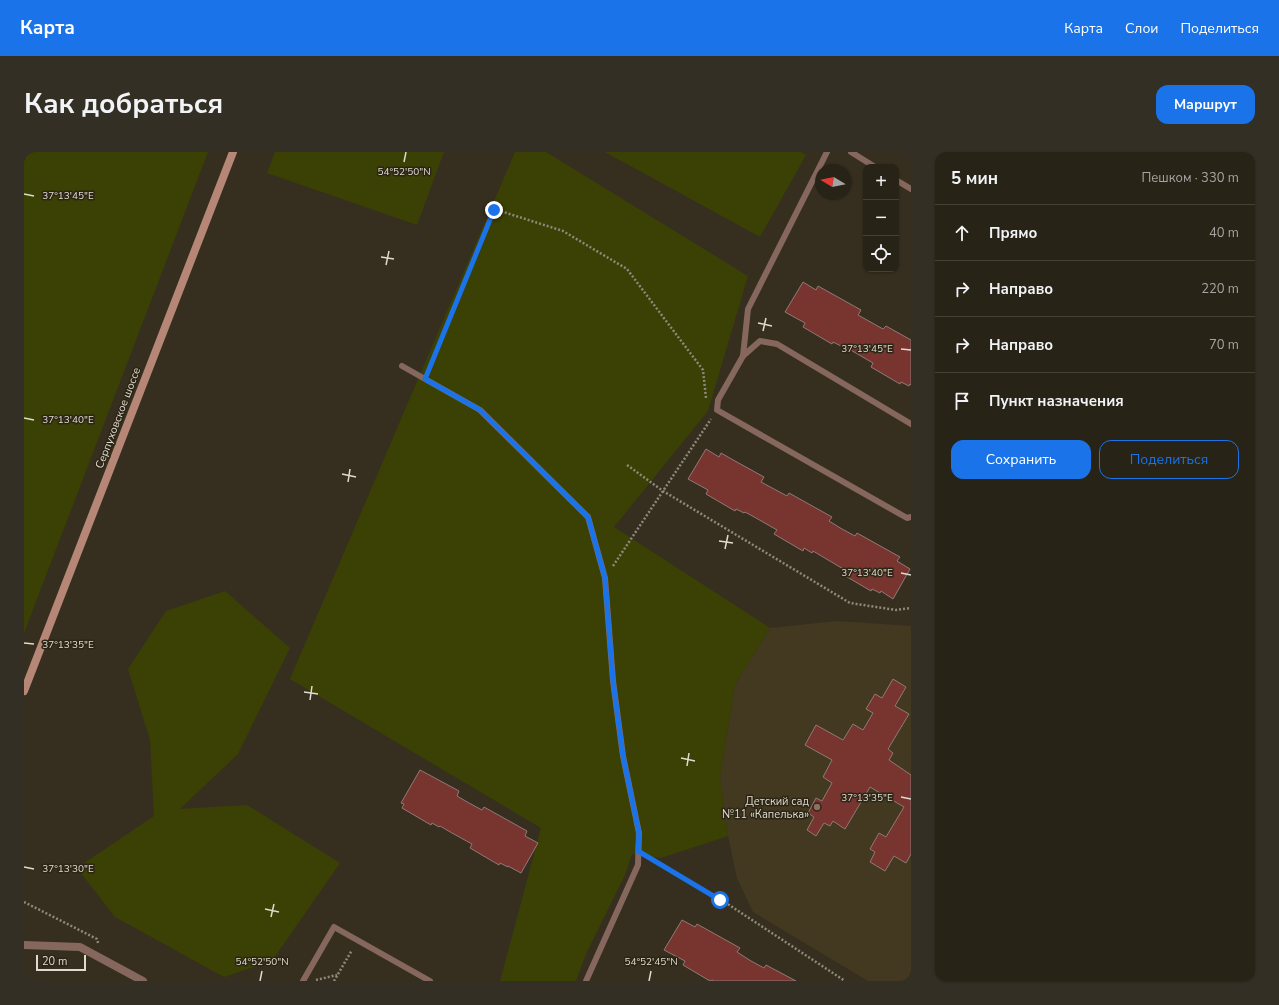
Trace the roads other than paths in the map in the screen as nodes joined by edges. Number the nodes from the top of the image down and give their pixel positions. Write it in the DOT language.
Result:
graph roads {
  1 [pos="232,152"];
  2 [pos="827,152"];
  3 [pos="851,152"];
  4 [pos="870,164"];
  5 [pos="899,182"];
  6 [pos="911,189"];
  7 [pos="743,356"];
  8 [pos="402,366"];
  9 [pos="911,424"];
  10 [pos="911,517"];
  11 [pos="24,692"];
  12 [pos="24,945"];
  13 [pos="144,981"];
  14 [pos="303,981"];
  15 [pos="430,981"];
  16 [pos="586,981"];
  1 -- 11 [label="main road, Серпуховское шоссе"];
  2 -- 7 [label="lane"];
  3 -- 4 [label="lane"];
  5 -- 6 [label="lane"];
  7 -- 9 [label="lane"];
  7 -- 10 [label="lane"];
  8 -- 16 [label="lane"];
  12 -- 13 [label="street"];
  14 -- 15 [label="lane"];
}
